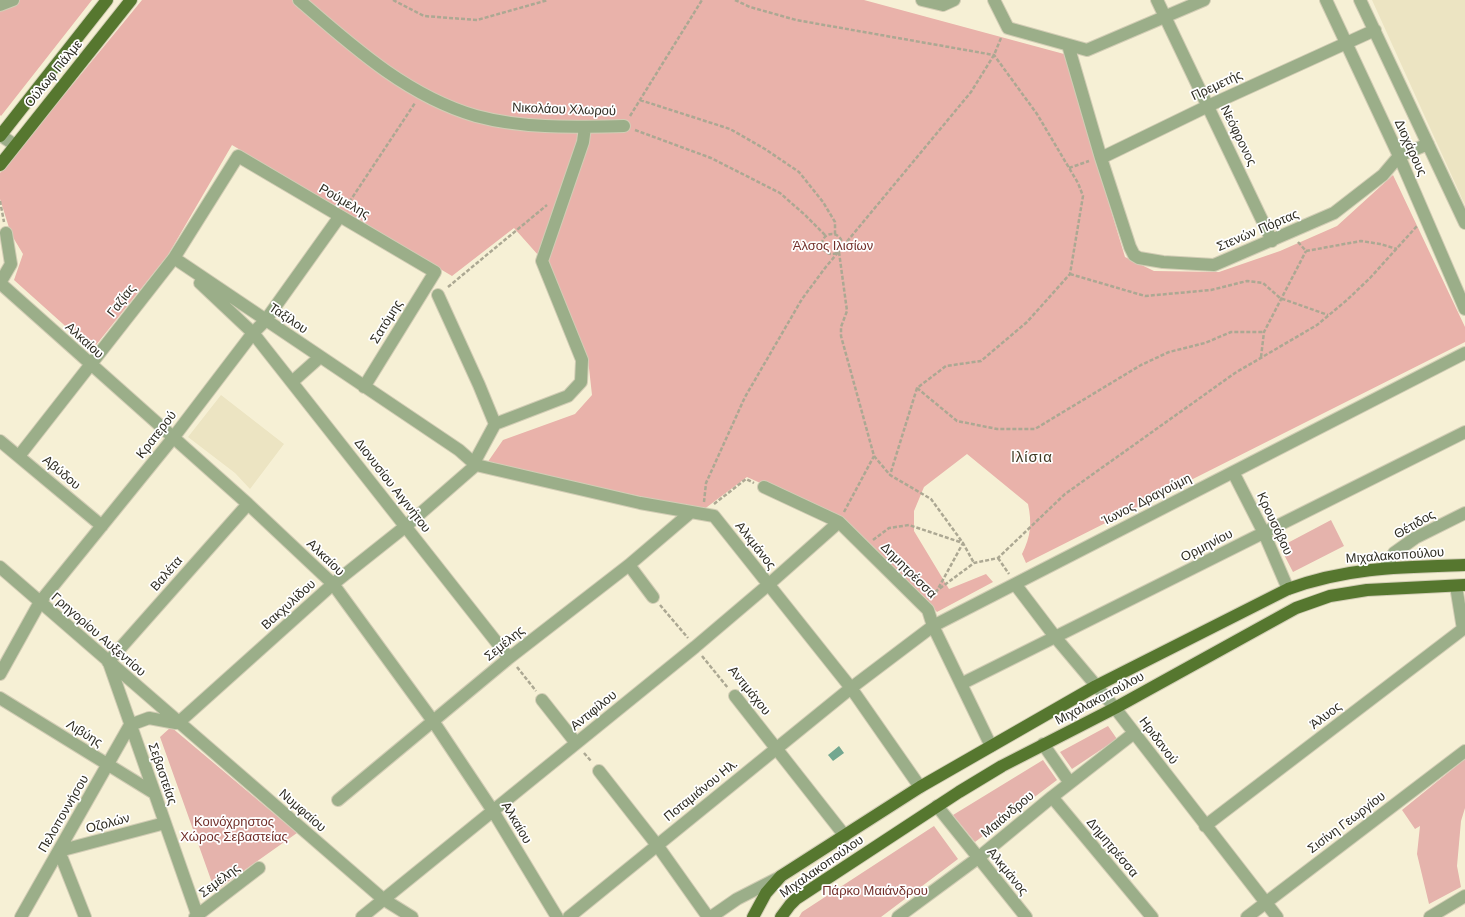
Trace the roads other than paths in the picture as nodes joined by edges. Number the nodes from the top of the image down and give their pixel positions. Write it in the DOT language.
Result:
graph roads {
  1 [pos="13,0"];
  2 [pos="107,0"];
  3 [pos="131,0"];
  4 [pos="299,0"];
  5 [pos="922,0"];
  6 [pos="954,0"];
  7 [pos="994,0"];
  8 [pos="1157,0"];
  9 [pos="1204,0"];
  10 [pos="1326,0"];
  11 [pos="1360,0"];
  12 [pos="0,4"];
  13 [pos="1166,17"];
  14 [pos="1375,30"];
  15 [pos="1346,43"];
  16 [pos="1068,45"];
  17 [pos="1208,106"];
  18 [pos="624,126"];
  19 [pos="585,127"];
  20 [pos="0,135"];
  21 [pos="15,144"];
  22 [pos="1428,144"];
  23 [pos="238,156"];
  24 [pos="1399,156"];
  25 [pos="1096,159"];
  26 [pos="0,165"];
  27 [pos="340,216"];
  28 [pos="1465,223"];
  29 [pos="6,233"];
  30 [pos="1272,241"];
  31 [pos="174,258"];
  32 [pos="435,272"];
  33 [pos="0,283"];
  34 [pos="438,295"];
  35 [pos="1465,309"];
  36 [pos="265,320"];
  37 [pos="253,333"];
  38 [pos="1465,352"];
  39 [pos="320,357"];
  40 [pos="90,365"];
  41 [pos="292,382"];
  42 [pos="364,386"];
  43 [pos="495,424"];
  44 [pos="1465,432"];
  45 [pos="173,438"];
  46 [pos="0,441"];
  47 [pos="19,456"];
  48 [pos="475,464"];
  49 [pos="1233,472"];
  50 [pos="764,487"];
  51 [pos="248,504"];
  52 [pos="696,513"];
  53 [pos="1465,513"];
  54 [pos="839,522"];
  55 [pos="102,526"];
  56 [pos="406,526"];
  57 [pos="1264,533"];
  58 [pos="629,565"];
  59 [pos="1465,565"];
  60 [pos="0,567"];
  61 [pos="1385,568"];
  62 [pos="333,584"];
  63 [pos="1015,584"];
  64 [pos="768,585"];
  65 [pos="1460,586"];
  66 [pos="1288,589"];
  67 [pos="654,597"];
  68 [pos="40,602"];
  69 [pos="933,626"];
  70 [pos="1464,629"];
  71 [pos="1056,638"];
  72 [pos="510,658"];
  73 [pos="108,662"];
  74 [pos="0,674"];
  75 [pos="961,684"];
  76 [pos="1096,686"];
  77 [pos="851,688"];
  78 [pos="735,696"];
  79 [pos="0,698"];
  80 [pos="542,700"];
  81 [pos="1115,708"];
  82 [pos="433,722"];
  83 [pos="178,723"];
  84 [pos="130,725"];
  85 [pos="1134,733"];
  86 [pos="576,743"];
  87 [pos="1043,744"];
  88 [pos="991,746"];
  89 [pos="777,748"];
  90 [pos="1465,751"];
  91 [pos="108,764"];
  92 [pos="599,771"];
  93 [pos="1070,783"];
  94 [pos="920,787"];
  95 [pos="154,793"];
  96 [pos="1052,797"];
  97 [pos="338,800"];
  98 [pos="937,806"];
  99 [pos="492,811"];
  100 [pos="165,823"];
  101 [pos="1205,826"];
  102 [pos="845,836"];
  103 [pos="657,845"];
  104 [pos="59,851"];
  105 [pos="978,858"];
  106 [pos="259,868"];
  107 [pos="781,876"];
  108 [pos="1465,896"];
  109 [pos="383,899"];
  110 [pos="1265,902"];
  111 [pos="375,912"];
  112 [pos="197,916"];
  113 [pos="21,917"];
  114 [pos="85,917"];
  115 [pos="362,917"];
  116 [pos="412,917"];
  117 [pos="557,917"];
  118 [pos="569,917"];
  119 [pos="708,917"];
  120 [pos="711,917"];
  121 [pos="753,917"];
  122 [pos="781,917"];
  123 [pos="898,917"];
  124 [pos="1026,917"];
  125 [pos="1152,917"];
  126 [pos="1247,917"];
  127 [pos="1277,917"];
  128 [pos="1430,917"];
  1 -- 12 [label="street"];
  2 -- 20 [label="main road, Ούλωφ Πάλμε"];
  3 -- 21 [label="main road, Ούλωφ Πάλμε"];
  4 -- 19 [label="street, Νικολάου Χλωρού"];
  5 -- 6 [label="street"];
  7 -- 16 [label="street"];
  8 -- 13 [label="street, Νεόφρονος"];
  9 -- 13 [label="street"];
  10 -- 15 [label="street, Διοχάρους"];
  11 -- 14 [label="street, Διοχάρους"];
  13 -- 16 [label="street"];
  13 -- 17 [label="street, Νεόφρονος"];
  14 -- 15 [label="street, Πρεμετής"];
  14 -- 22 [label="street, Διοχάρους"];
  15 -- 17 [label="street, Πρεμετής"];
  15 -- 24 [label="street, Διοχάρους"];
  16 -- 25 [label="street, Στενών Πόρτας"];
  17 -- 25 [label="street, Πρεμετής"];
  17 -- 30 [label="street, Νεόφρονος"];
  18 -- 19 [label="street, Νικολάου Χλωρού"];
  19 -- 43 [label="street"];
  20 -- 21 [label="street"];
  21 -- 26 [label="main road, Ούλωφ Πάλμε"];
  22 -- 24 [label="street"];
  22 -- 28 [label="street, Διοχάρους"];
  23 -- 27 [label="street, Ρούμελης"];
  23 -- 31 [label="street, Γαζίας"];
  24 -- 30 [label="street, Στενών Πόρτας"];
  24 -- 35 [label="street, Διοχάρους"];
  25 -- 30 [label="street, Στενών Πόρτας"];
  27 -- 32 [label="street, Ρούμελης"];
  27 -- 36 [label="street, Κρατερού"];
  29 -- 33 [label="street"];
  31 -- 36 [label="street, Ταξίλου"];
  31 -- 37 [label="street"];
  31 -- 40 [label="street, Γαζίας"];
  32 -- 42 [label="street, Σατόμης"];
  33 -- 40 [label="street, Αλκαίου"];
  34 -- 43 [label="street"];
  36 -- 37 [label="street, Κρατερού"];
  36 -- 39 [label="street, Ταξίλου"];
  37 -- 41 [label="street, Διονυσίου Αιγινήτου"];
  37 -- 45 [label="street, Κρατερού"];
  38 -- 49 [label="street, Ίωνος Δραγούμη"];
  39 -- 41 [label="street"];
  39 -- 42 [label="street, Ταξίλου"];
  40 -- 45 [label="street, Αλκαίου"];
  40 -- 47 [label="street, Γαζίας"];
  41 -- 56 [label="street, Διονυσίου Αιγινήτου"];
  42 -- 48 [label="street, Ταξίλου"];
  43 -- 48 [label="street"];
  44 -- 57 [label="street, Ορμηνίου"];
  45 -- 51 [label="street, Αλκαίου"];
  45 -- 55 [label="street, Κρατερού"];
  46 -- 47 [label="street, Αβύδου"];
  47 -- 55 [label="street, Αβύδου"];
  48 -- 52 [label="street, Αλκμάνος"];
  48 -- 56 [label="street, Βακχυλίδου"];
  49 -- 57 [label="street, Κρουσόβου"];
  49 -- 63 [label="street, Ίωνος Δραγούμη"];
  50 -- 54 [label="street, Δημητρέσσα"];
  51 -- 62 [label="street, Αλκαίου"];
  51 -- 73 [label="street, Βαλέτα"];
  52 -- 58 [label="street, Σεμέλης"];
  52 -- 64 [label="street, Αλκμάνος"];
  53 -- 61 [label="street, Θέτιδος"];
  54 -- 64 [label="street, Αντιφίλου"];
  54 -- 69 [label="street, Δημητρέσσα"];
  55 -- 68 [label="street, Κρατερού"];
  56 -- 62 [label="street, Βακχυλίδου"];
  56 -- 72 [label="street, Διονυσίου Αιγινήτου"];
  57 -- 66 [label="street, Κρουσόβου"];
  57 -- 71 [label="street, Ορμηνίου"];
  58 -- 67 [label="street"];
  58 -- 72 [label="street, Σεμέλης"];
  59 -- 61 [label="main road, Μιχαλακοπούλου"];
  60 -- 68 [label="street, Γρηγορίου Αυξεντίου"];
  61 -- 66 [label="main road, Μιχαλακοπούλου"];
  62 -- 82 [label="street, Αλκαίου"];
  62 -- 83 [label="street, Βακχυλίδου"];
  63 -- 69 [label="street, Ίωνος Δραγούμη"];
  63 -- 71 [label="street, Ηριδανού"];
  64 -- 77 [label="street, Αλκμάνος"];
  64 -- 86 [label="street, Αντιφίλου"];
  65 -- 70 [label="street"];
  65 -- 81 [label="main road, Μιχαλακοπούλου"];
  66 -- 76 [label="main road, Μιχαλακοπούλου"];
  68 -- 73 [label="street, Γρηγορίου Αυξεντίου"];
  68 -- 74 [label="street, Κρατερού"];
  69 -- 75 [label="street, Δημητρέσσα"];
  69 -- 77 [label="street, Ίωνος Δραγούμη"];
  70 -- 101 [label="street, Άλυος"];
  71 -- 75 [label="street, Ορμηνίου"];
  71 -- 76 [label="street, Ηριδανού"];
  72 -- 82 [label="street, Σεμέλης"];
  73 -- 83 [label="street, Γρηγορίου Αυξεντίου"];
  73 -- 84 [label="street, Σεβαστείας"];
  75 -- 88 [label="street, Δημητρέσσα"];
  76 -- 81 [label="street, Ηριδανού"];
  76 -- 88 [label="main road, Μιχαλακοπούλου"];
  77 -- 89 [label="street, Ποταμιάνου Ηλ."];
  77 -- 94 [label="street, Αλκμάνος"];
  78 -- 89 [label="street, Αντιμάχου"];
  79 -- 91 [label="street, Λιβύης"];
  80 -- 86 [label="street"];
  81 -- 85 [label="street, Ηριδανού"];
  81 -- 87 [label="main road, Μιχαλακοπούλου"];
  82 -- 97 [label="street, Σεμέλης"];
  82 -- 99 [label="street, Αλκαίου"];
  83 -- 84 [label="street"];
  83 -- 109 [label="street, Νυμφαίου"];
  84 -- 91 [label="street, Πελοποννήσου"];
  84 -- 95 [label="street, Σεβαστείας"];
  85 -- 93 [label="street, Μαιάνδρου"];
  85 -- 101 [label="street, Ηριδανού"];
  86 -- 99 [label="street, Αντιφίλου"];
  87 -- 93 [label="street"];
  87 -- 98 [label="main road, Μιχαλακοπούλου"];
  88 -- 94 [label="main road, Μιχαλακοπούλου"];
  89 -- 102 [label="street, Αντιμάχου"];
  89 -- 103 [label="street, Ποταμιάνου Ηλ."];
  90 -- 110 [label="street, Σισίνη Γεωργίου"];
  91 -- 95 [label="street, Λιβύης"];
  91 -- 104 [label="street, Πελοποννήσου"];
  92 -- 103 [label="street"];
  93 -- 96 [label="street, Μαιάνδρου"];
  94 -- 102 [label="main road, Μιχαλακοπούλου"];
  95 -- 100 [label="street, Σεβαστείας"];
  96 -- 105 [label="street, Μαιάνδρου"];
  96 -- 125 [label="street, Δημητρέσσα"];
  98 -- 105 [label="street, Αλκμάνος"];
  98 -- 122 [label="main road, Μιχαλακοπούλου"];
  99 -- 109 [label="street, Αντιφίλου"];
  99 -- 117 [label="street, Αλκαίου"];
  100 -- 104 [label="street, Οζολών"];
  100 -- 112 [label="street, Σεβαστείας"];
  101 -- 110 [label="street, Ηριδανού"];
  102 -- 107 [label="main road, Μιχαλακοπούλου"];
  103 -- 118 [label="street, Ποταμιάνου Ηλ."];
  103 -- 119 [label="street"];
  104 -- 113 [label="street, Πελοποννήσου"];
  104 -- 114 [label="street"];
  105 -- 123 [label="street, Μαιάνδρου"];
  105 -- 124 [label="street, Αλκμάνος"];
  106 -- 112 [label="street, Σεμέλης"];
  107 -- 120 [label="street, Μιχαλακοπούλου"];
  107 -- 121 [label="main road, Μιχαλακοπούλου"];
  108 -- 128 [label="street"];
  109 -- 111 [label="street, Αντιφίλου"];
  109 -- 116 [label="street, Νυμφαίου"];
  110 -- 126 [label="street, Σισίνη Γεωργίου"];
  110 -- 127 [label="street, Ηριδανού"];
  111 -- 115 [label="street, Αντιφίλου"];
}
